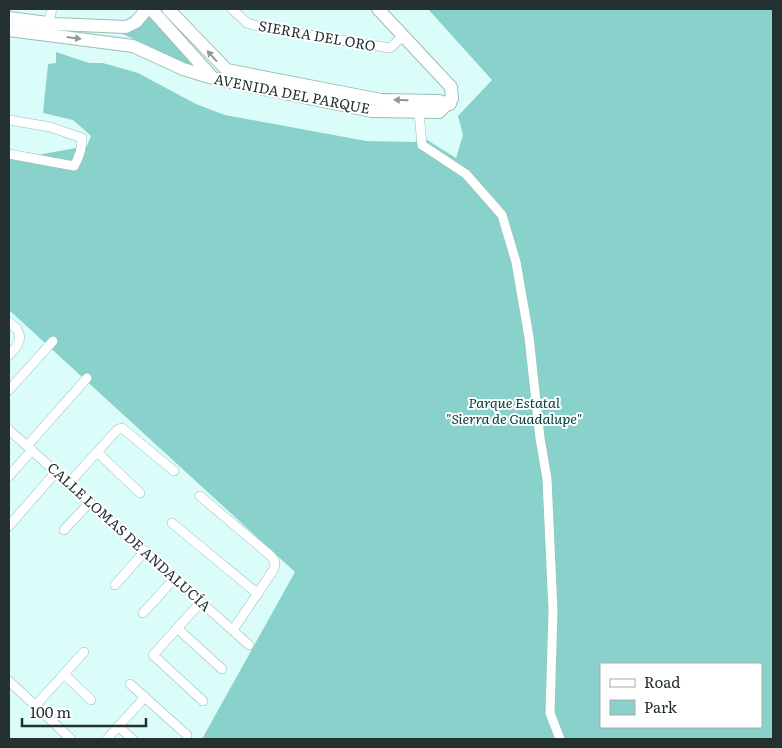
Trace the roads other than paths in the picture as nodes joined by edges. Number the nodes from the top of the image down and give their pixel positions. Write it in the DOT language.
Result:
graph roads {
  1 [pos="52,9"];
  2 [pos="147,9"];
  3 [pos="151,9"];
  4 [pos="232,9"];
  5 [pos="378,9"];
  6 [pos="172,10"];
  7 [pos="9,18"];
  8 [pos="47,29"];
  9 [pos="9,30"];
  10 [pos="403,36"];
  11 [pos="216,79"];
  12 [pos="261,83"];
  13 [pos="450,104"];
  14 [pos="419,112"];
  15 [pos="9,120"];
  16 [pos="9,154"];
  17 [pos="9,322"];
  18 [pos="52,342"];
  19 [pos="9,355"];
  20 [pos="87,378"];
  21 [pos="9,390"];
  22 [pos="9,430"];
  23 [pos="30,448"];
  24 [pos="97,452"];
  25 [pos="174,471"];
  26 [pos="56,472"];
  27 [pos="9,476"];
  28 [pos="69,484"];
  29 [pos="140,493"];
  30 [pos="200,496"];
  31 [pos="90,502"];
  32 [pos="172,523"];
  33 [pos="9,526"];
  34 [pos="64,530"];
  35 [pos="145,552"];
  36 [pos="175,578"];
  37 [pos="115,585"];
  38 [pos="258,594"];
  39 [pos="201,602"];
  40 [pos="142,613"];
  41 [pos="176,628"];
  42 [pos="233,630"];
  43 [pos="249,645"];
  44 [pos="84,652"];
  45 [pos="222,669"];
  46 [pos="64,674"];
  47 [pos="130,684"];
  48 [pos="10,685"];
  49 [pos="145,697"];
  50 [pos="91,700"];
  51 [pos="203,701"];
  52 [pos="35,706"];
  53 [pos="118,726"];
  54 [pos="187,734"];
  55 [pos="71,739"];
  56 [pos="107,739"];
  57 [pos="132,739"];
  58 [pos="560,739"];
  1 -- 8 [label="street"];
  2 -- 8 [label="street, AVENIDA DEL PARQUE"];
  3 -- 11 [label="street"];
  4 -- 10 [label="street, SIERRA DEL ORO"];
  5 -- 10 [label="street"];
  12 -- 6 [label="street, AVENIDA DEL PARQUE, one-way"];
  7 -- 8 [label="street, AVENIDA DEL PARQUE"];
  8 -- 9 [label="street, AVENIDA DEL PARQUE"];
  8 -- 11 [label="street, AVENIDA DEL PARQUE, one-way"];
  10 -- 13 [label="street"];
  11 -- 12 [label="street, AVENIDA DEL PARQUE"];
  13 -- 12 [label="street, AVENIDA DEL PARQUE, one-way"];
  12 -- 14 [label="street, AVENIDA DEL PARQUE"];
  13 -- 14 [label="street, AVENIDA DEL PARQUE"];
  14 -- 58 [label="street"];
  15 -- 16 [label="street"];
  17 -- 19 [label="street"];
  18 -- 21 [label="street"];
  20 -- 23 [label="street"];
  22 -- 23 [label="street, CALLE LOMAS DE ANDALUCÍA"];
  23 -- 26 [label="street, CALLE LOMAS DE ANDALUCÍA"];
  23 -- 27 [label="street"];
  24 -- 25 [label="street"];
  24 -- 28 [label="street"];
  24 -- 29 [label="street"];
  26 -- 28 [label="street, CALLE LOMAS DE ANDALUCÍA"];
  26 -- 33 [label="street"];
  28 -- 31 [label="street, CALLE LOMAS DE ANDALUCÍA"];
  30 -- 38 [label="street"];
  31 -- 34 [label="street"];
  31 -- 35 [label="street, CALLE LOMAS DE ANDALUCÍA"];
  32 -- 38 [label="street"];
  35 -- 36 [label="street, CALLE LOMAS DE ANDALUCÍA"];
  35 -- 37 [label="street"];
  36 -- 39 [label="street, CALLE LOMAS DE ANDALUCÍA"];
  36 -- 40 [label="street"];
  38 -- 42 [label="street"];
  39 -- 41 [label="street"];
  39 -- 42 [label="street, CALLE LOMAS DE ANDALUCÍA"];
  41 -- 45 [label="street"];
  41 -- 51 [label="street"];
  42 -- 43 [label="street, CALLE LOMAS DE ANDALUCÍA"];
  44 -- 46 [label="street"];
  46 -- 50 [label="street"];
  46 -- 52 [label="street"];
  47 -- 49 [label="street"];
  48 -- 52 [label="street"];
  49 -- 53 [label="street"];
  49 -- 54 [label="street"];
  52 -- 55 [label="street"];
  53 -- 56 [label="street"];
  53 -- 57 [label="street"];
}
